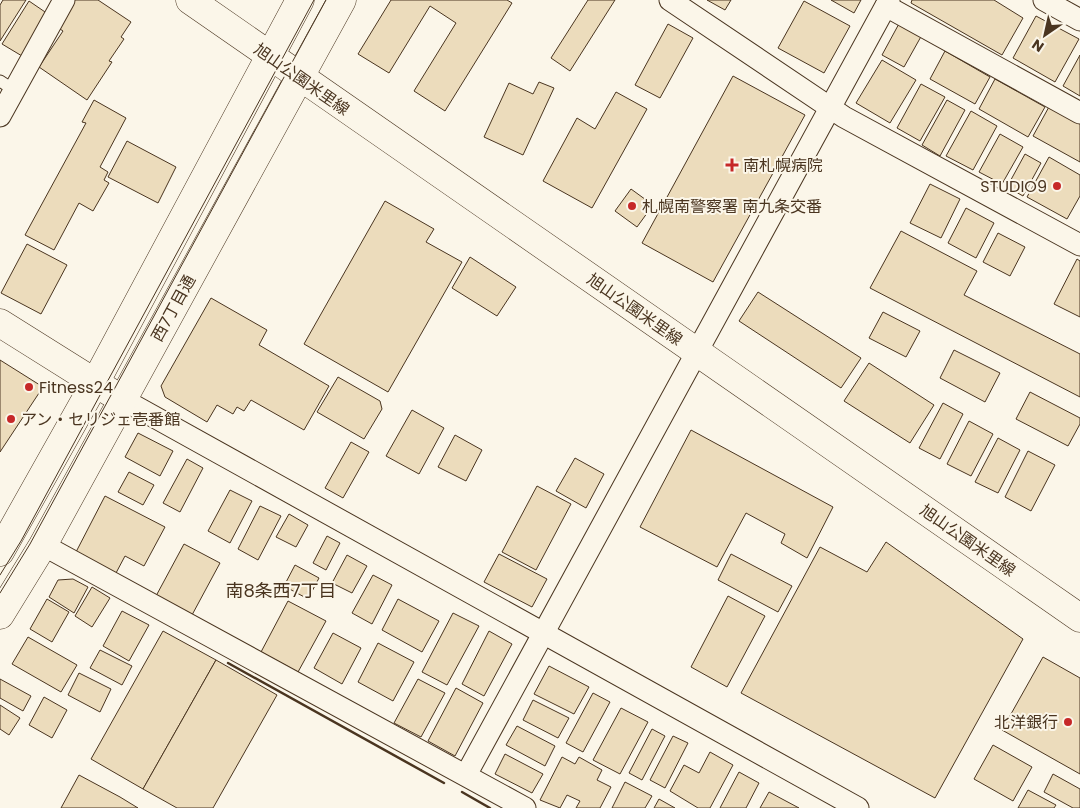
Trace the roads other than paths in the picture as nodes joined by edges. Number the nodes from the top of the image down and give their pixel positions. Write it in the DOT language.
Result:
graph roads {
  1 [pos="190,0"];
  2 [pos="300,0"];
  3 [pos="342,0"];
  4 [pos="670,0"];
  5 [pos="1044,0"];
  6 [pos="57,2"];
  7 [pos="887,3"];
  8 [pos="1080,20"];
  9 [pos="269,57"];
  10 [pos="300,78"];
  11 [pos="7,86"];
  12 [pos="831,107"];
  13 [pos="1080,113"];
  14 [pos="0,116"];
  15 [pos="1080,245"];
  16 [pos="0,324"];
  17 [pos="696,352"];
  18 [pos="95,383"];
  19 [pos="122,399"];
  20 [pos="43,544"];
  21 [pos="0,552"];
  22 [pos="0,614"];
  23 [pos="1080,618"];
  24 [pos="542,635"];
  25 [pos="466,775"];
  26 [pos="525,808"];
  27 [pos="858,808"];
  1 -- 9 [label="street, 旭山公園米里線"];
  2 -- 9 [label="street, 西7丁目通"];
  3 -- 10 [label="street, 西7丁目通"];
  4 -- 12 [label="street"];
  5 -- 8 [label="street"];
  6 -- 11 [label="street"];
  7 -- 12 [label="street"];
  7 -- 13 [label="street"];
  9 -- 10 [label="street, 旭山公園米里線"];
  9 -- 18 [label="street, 西7丁目通"];
  10 -- 17 [label="street, 旭山公園米里線"];
  10 -- 19 [label="street, 西7丁目通"];
  11 -- 14 [label="street"];
  12 -- 15 [label="street"];
  12 -- 17 [label="street"];
  16 -- 18 [label="street"];
  17 -- 23 [label="street, 旭山公園米里線"];
  17 -- 24 [label="street"];
  18 -- 19 [label="street"];
  18 -- 21 [label="street, 西7丁目通"];
  19 -- 20 [label="street, 西7丁目通"];
  19 -- 24 [label="street"];
  20 -- 22 [label="street, 西7丁目通"];
  20 -- 25 [label="street"];
  24 -- 25 [label="street"];
  24 -- 27 [label="street"];
  25 -- 26 [label="street"];
}
